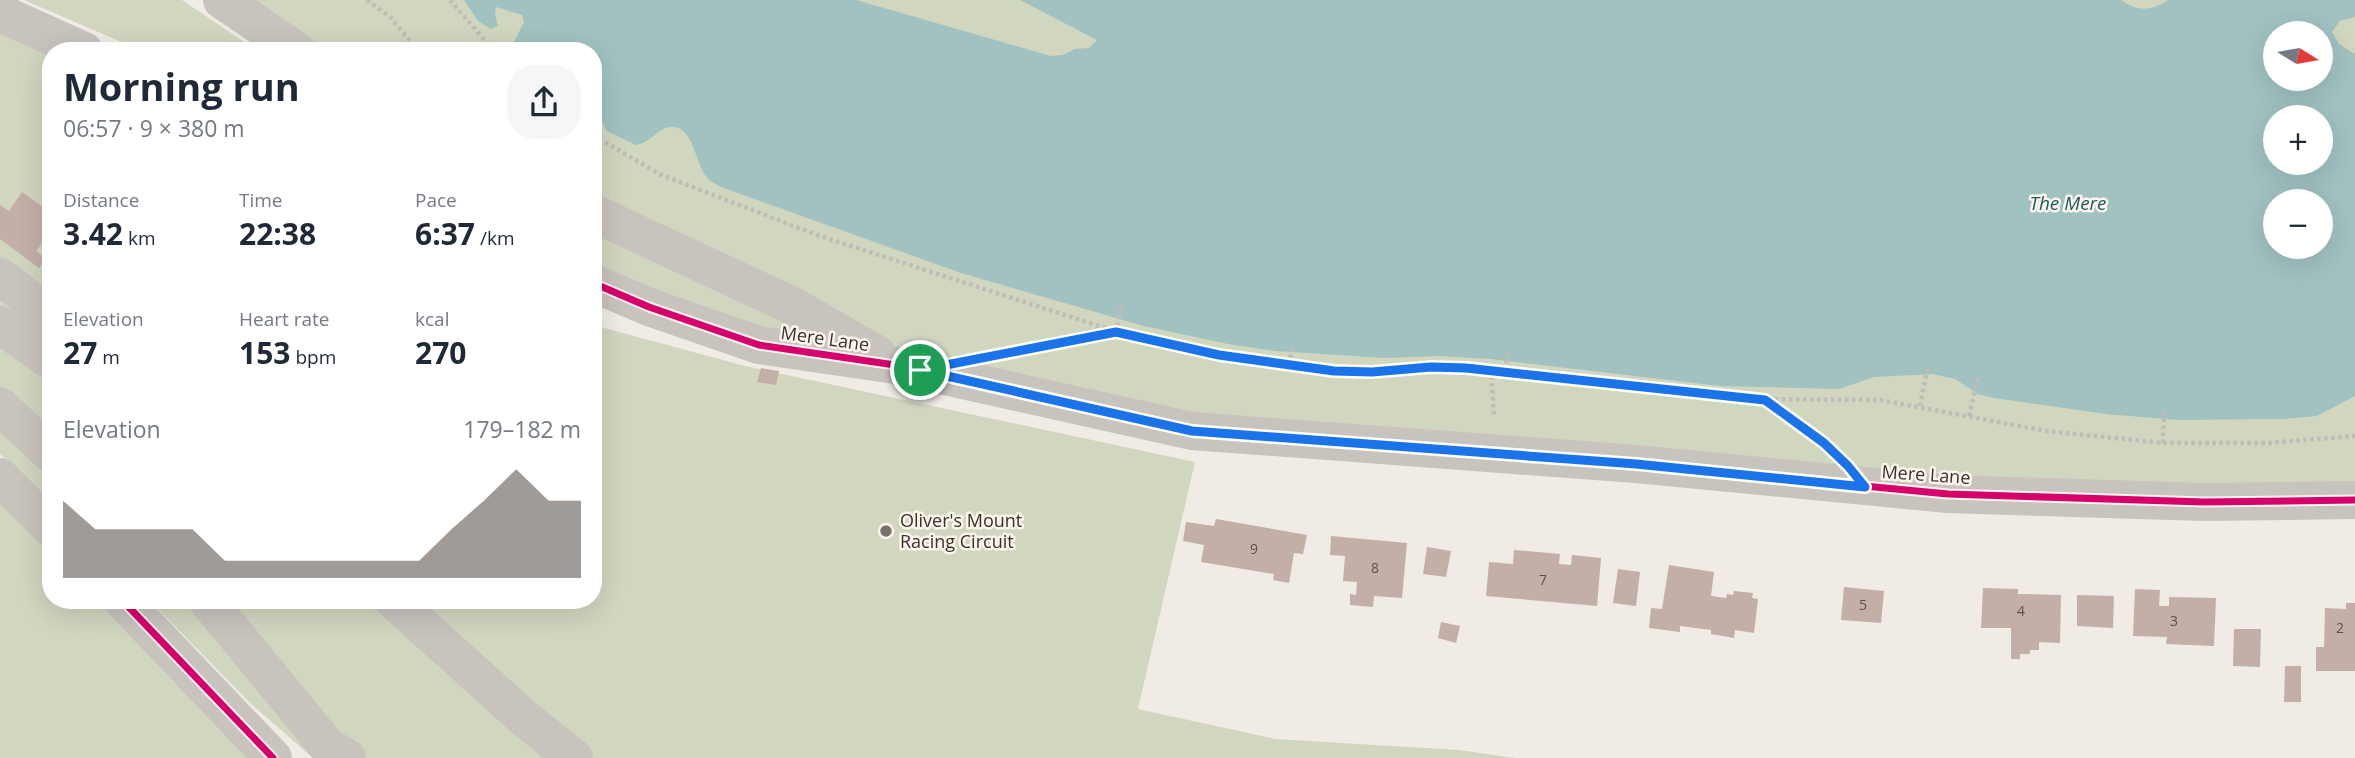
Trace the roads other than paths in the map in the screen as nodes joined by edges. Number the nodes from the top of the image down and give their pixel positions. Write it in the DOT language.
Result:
graph roads {
  1 [pos="222,0"];
  2 [pos="0,13"];
  3 [pos="64,42"];
  4 [pos="284,42"];
  5 [pos="602,217"];
  6 [pos="0,277"];
  7 [pos="602,287"];
  8 [pos="42,318"];
  9 [pos="0,325"];
  10 [pos="42,355"];
  11 [pos="895,365"];
  12 [pos="0,406"];
  13 [pos="42,446"];
  14 [pos="0,477"];
  15 [pos="2355,500"];
  16 [pos="42,519"];
  17 [pos="131,609"];
  18 [pos="214,609"];
  19 [pos="402,609"];
  20 [pos="273,758"];
  21 [pos="347,758"];
  22 [pos="574,758"];
  1 -- 4 [label="street"];
  2 -- 3 [label="street"];
  5 -- 11 [label="street"];
  6 -- 8 [label="street"];
  7 -- 11 [label="street, Mere Lane"];
  9 -- 10 [label="street"];
  11 -- 15 [label="street, Mere Lane"];
  12 -- 13 [label="street"];
  14 -- 16 [label="street"];
  17 -- 20 [label="street"];
  18 -- 21 [label="street"];
  19 -- 22 [label="street"];
}
